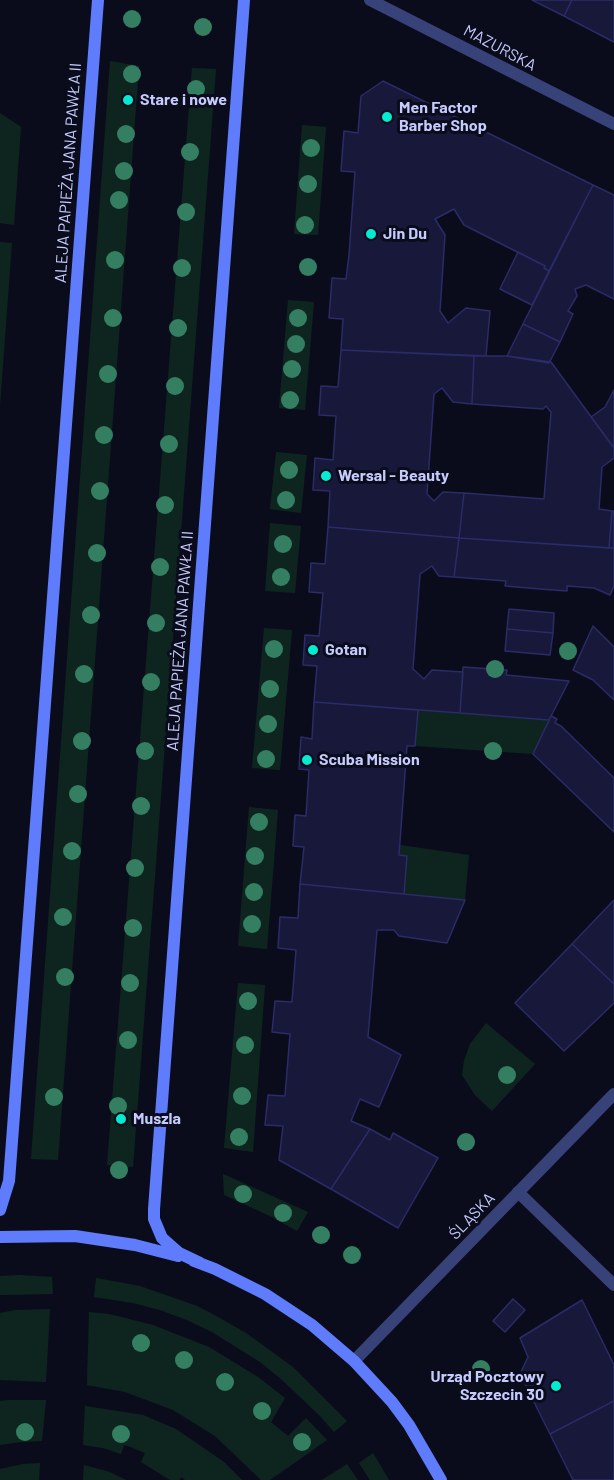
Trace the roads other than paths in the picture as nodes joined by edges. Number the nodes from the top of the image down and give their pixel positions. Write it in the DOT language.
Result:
graph roads {
  1 [pos="98,0"];
  2 [pos="244,0"];
  3 [pos="370,0"];
  4 [pos="614,124"];
  5 [pos="614,1094"];
  6 [pos="518,1192"];
  7 [pos="0,1210"];
  8 [pos="2,1237"];
  9 [pos="200,1263"];
  10 [pos="614,1285"];
  11 [pos="354,1361"];
  12 [pos="441,1480"];
  1 -- 7 [label="street, ALEJA PAPIEŻA JANA PAWŁA II"];
  2 -- 9 [label="street, ALEJA PAPIEŻA JANA PAWŁA II"];
  3 -- 4 [label="street, MAZURSKA"];
  5 -- 6 [label="street, ŚLĄSKA"];
  6 -- 10 [label="street"];
  6 -- 11 [label="street, ŚLĄSKA"];
  8 -- 9 [label="street"];
  9 -- 11 [label="street"];
  11 -- 12 [label="street"];
}
